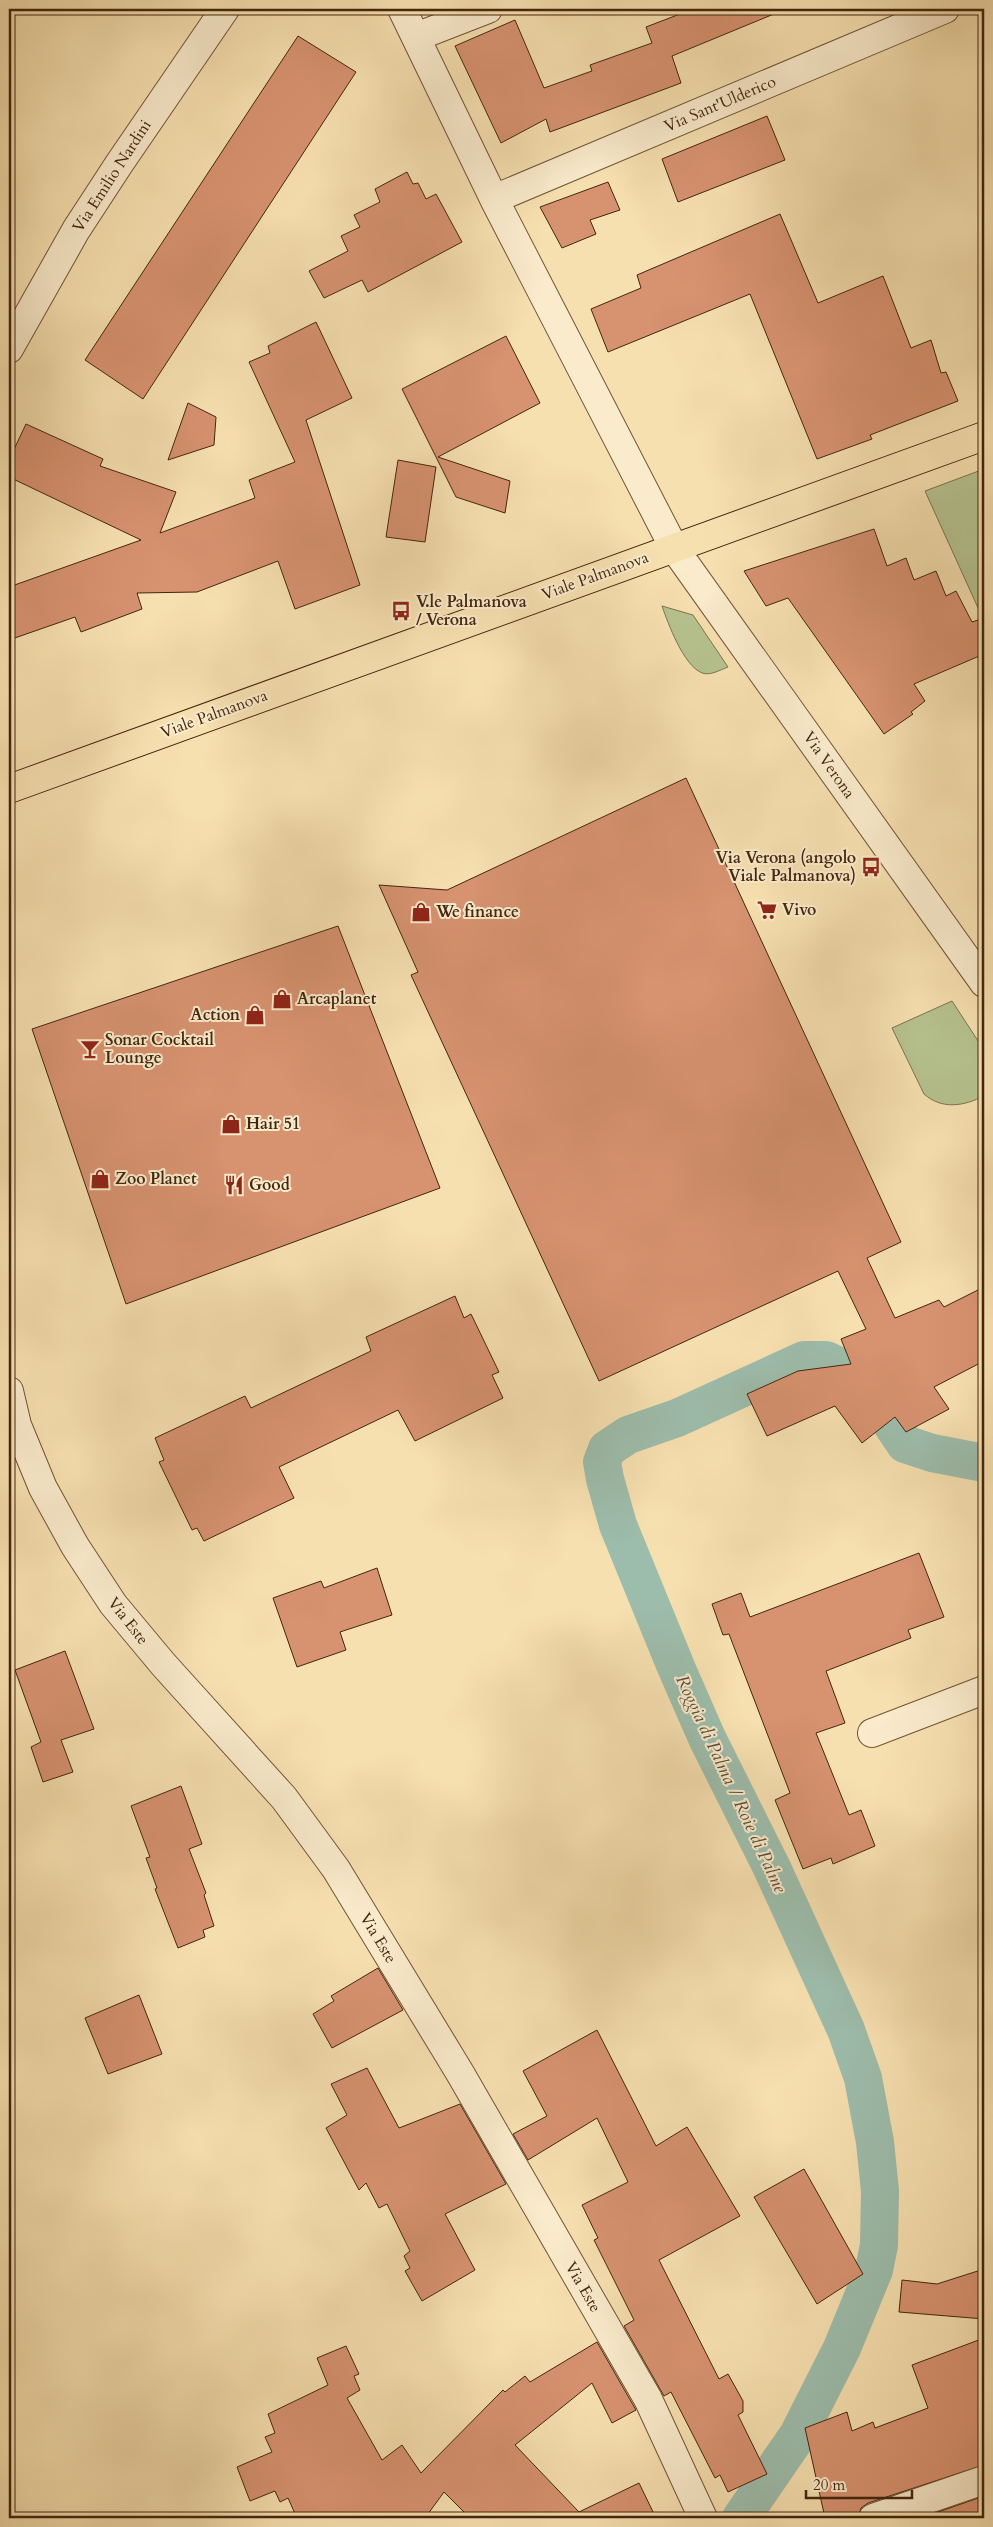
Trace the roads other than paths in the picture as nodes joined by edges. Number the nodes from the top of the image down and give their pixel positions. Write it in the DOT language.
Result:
graph roads {
  1 [pos="225,9"];
  2 [pos="402,9"];
  3 [pos="488,9"];
  4 [pos="944,9"];
  5 [pos="416,37"];
  6 [pos="494,198"];
  7 [pos="9,348"];
  8 [pos="984,436"];
  9 [pos="674,548"];
  10 [pos="9,789"];
  11 [pos="984,983"];
  12 [pos="9,1391"];
  13 [pos="984,1690"];
  14 [pos="872,1733"];
  15 [pos="984,2480"];
  16 [pos="702,2518"];
  17 [pos="873,2518"];
  1 -- 7 [label="street, Via Emilio Nardini"];
  2 -- 5 [label="street"];
  3 -- 5 [label="street"];
  4 -- 6 [label="street, Via Sant'Ulderico"];
  5 -- 6 [label="street"];
  6 -- 9 [label="street"];
  8 -- 9 [label="main road, Viale Palmanova"];
  9 -- 10 [label="main road, Viale Palmanova"];
  9 -- 11 [label="street, Via Verona"];
  12 -- 16 [label="street, Via Este"];
  13 -- 14 [label="street"];
  15 -- 17 [label="street"];
}
